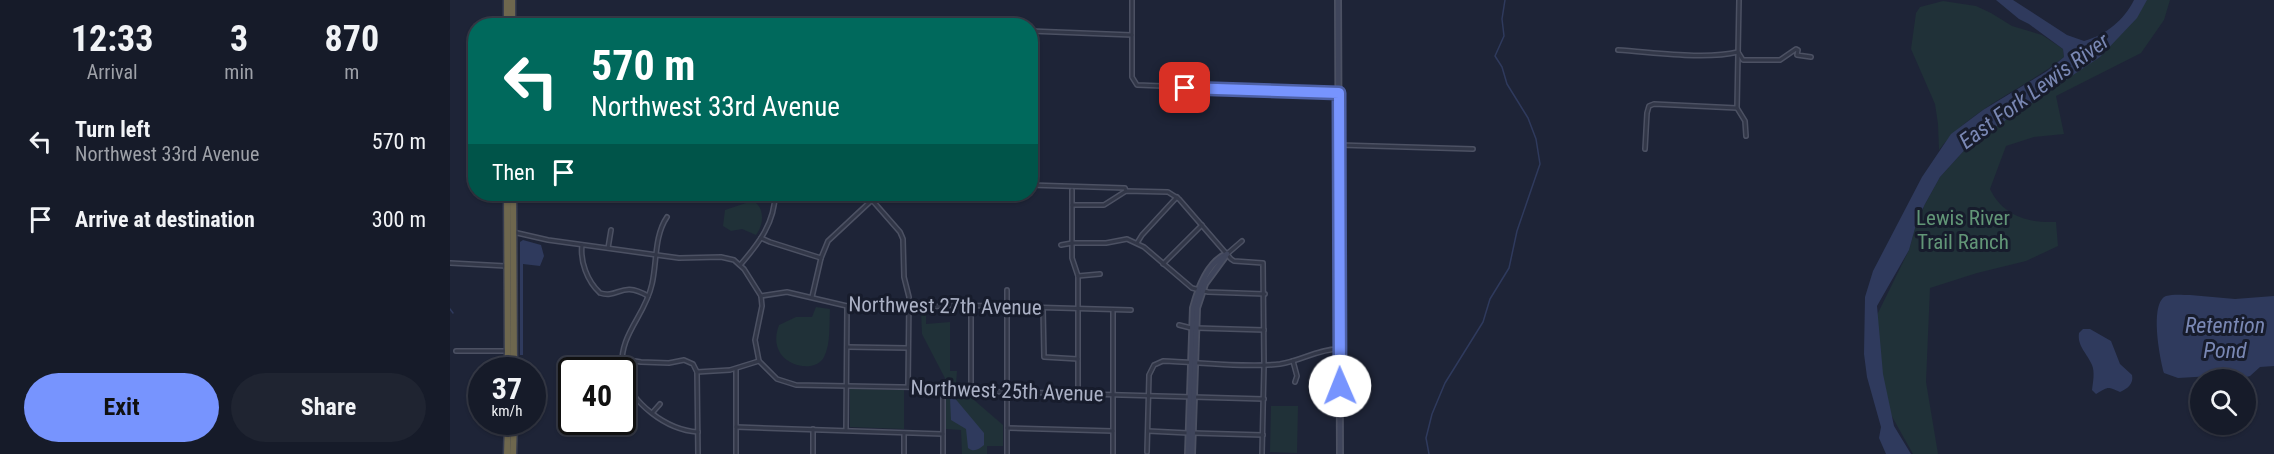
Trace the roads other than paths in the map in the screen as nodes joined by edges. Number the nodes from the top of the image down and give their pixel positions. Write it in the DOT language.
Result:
graph roads {
  1 [pos="507,0"];
  2 [pos="512,0"];
  3 [pos="1132,0"];
  4 [pos="1338,0"];
  5 [pos="1739,0"];
  6 [pos="508,18"];
  7 [pos="510,18"];
  8 [pos="1038,31"];
  9 [pos="1132,35"];
  10 [pos="1618,50"];
  11 [pos="1738,52"];
  12 [pos="1811,57"];
  13 [pos="1339,93"];
  14 [pos="1737,108"];
  15 [pos="1746,136"];
  16 [pos="1339,145"];
  17 [pos="1473,149"];
  18 [pos="1645,149"];
  19 [pos="1038,185"];
  20 [pos="1072,190"];
  21 [pos="1126,191"];
  22 [pos="1177,197"];
  23 [pos="508,201"];
  24 [pos="513,201"];
  25 [pos="775,201"];
  26 [pos="871,201"];
  27 [pos="873,201"];
  28 [pos="1072,205"];
  29 [pos="668,217"];
  30 [pos="1202,225"];
  31 [pos="611,230"];
  32 [pos="511,232"];
  33 [pos="761,238"];
  34 [pos="1242,241"];
  35 [pos="1072,243"];
  36 [pos="1137,243"];
  37 [pos="582,245"];
  38 [pos="1061,245"];
  39 [pos="608,248"];
  40 [pos="657,255"];
  41 [pos="1227,255"];
  42 [pos="821,258"];
  43 [pos="450,263"];
  44 [pos="741,264"];
  45 [pos="1163,264"];
  46 [pos="508,266"];
  47 [pos="1100,274"];
  48 [pos="1077,276"];
  49 [pos="1007,290"];
  50 [pos="1200,291"];
  51 [pos="1265,294"];
  52 [pos="648,296"];
  53 [pos="761,296"];
  54 [pos="812,298"];
  55 [pos="847,306"];
  56 [pos="971,306"];
  57 [pos="1007,307"];
  58 [pos="1043,308"];
  59 [pos="909,309"];
  60 [pos="1078,309"];
  61 [pos="1113,310"];
  62 [pos="1131,310"];
  63 [pos="1179,325"];
  64 [pos="1193,328"];
  65 [pos="1264,330"];
  66 [pos="847,347"];
  67 [pos="909,348"];
  68 [pos="1340,349"];
  69 [pos="456,351"];
  70 [pos="508,351"];
  71 [pos="508,357"];
  72 [pos="514,357"];
  73 [pos="622,357"];
  74 [pos="1078,359"];
  75 [pos="636,361"];
  76 [pos="759,361"];
  77 [pos="1293,361"];
  78 [pos="1192,362"];
  79 [pos="1264,365"];
  80 [pos="736,368"];
  81 [pos="697,372"];
  82 [pos="1295,382"];
  83 [pos="846,386"];
  84 [pos="908,387"];
  85 [pos="943,388"];
  86 [pos="971,390"];
  87 [pos="1007,392"];
  88 [pos="1078,394"];
  89 [pos="1113,395"];
  90 [pos="636,396"];
  91 [pos="1149,396"];
  92 [pos="1191,397"];
  93 [pos="1264,399"];
  94 [pos="660,404"];
  95 [pos="653,412"];
  96 [pos="736,427"];
  97 [pos="813,428"];
  98 [pos="1007,428"];
  99 [pos="846,430"];
  100 [pos="1113,431"];
  101 [pos="1148,431"];
  102 [pos="698,432"];
  103 [pos="904,433"];
  104 [pos="1190,433"];
  105 [pos="943,434"];
  106 [pos="508,435"];
  107 [pos="514,435"];
  108 [pos="1263,435"];
  109 [pos="1147,452"];
  110 [pos="507,454"];
  111 [pos="513,454"];
  112 [pos="698,454"];
  113 [pos="736,454"];
  114 [pos="813,454"];
  115 [pos="904,454"];
  116 [pos="943,454"];
  117 [pos="1007,454"];
  118 [pos="1113,454"];
  119 [pos="1190,454"];
  120 [pos="1262,454"];
  121 [pos="1340,454"];
  1 -- 6 [label="highway"];
  2 -- 7 [label="highway"];
  3 -- 9 [label="street"];
  4 -- 13 [label="street"];
  5 -- 11 [label="street"];
  8 -- 9 [label="street"];
  9 -- 13 [label="street"];
  10 -- 11 [label="street"];
  11 -- 12 [label="street"];
  11 -- 14 [label="street"];
  13 -- 16 [label="street"];
  14 -- 15 [label="street"];
  14 -- 18 [label="street"];
  16 -- 17 [label="street"];
  16 -- 68 [label="street"];
  19 -- 21 [label="street"];
  20 -- 28 [label="street"];
  21 -- 22 [label="street"];
  21 -- 28 [label="street"];
  22 -- 30 [label="street"];
  22 -- 36 [label="street"];
  23 -- 32 [label="highway"];
  24 -- 32 [label="highway"];
  25 -- 33 [label="street"];
  26 -- 42 [label="street"];
  27 -- 59 [label="street"];
  28 -- 35 [label="street"];
  29 -- 40 [label="street"];
  30 -- 41 [label="street"];
  30 -- 45 [label="street"];
  31 -- 39 [label="street"];
  32 -- 37 [label="street"];
  32 -- 46 [label="highway"];
  32 -- 72 [label="highway"];
  33 -- 42 [label="street"];
  33 -- 44 [label="street"];
  34 -- 41 [label="street"];
  35 -- 36 [label="street"];
  35 -- 38 [label="street"];
  35 -- 48 [label="street"];
  36 -- 45 [label="street"];
  37 -- 39 [label="street"];
  37 -- 52 [label="street"];
  39 -- 40 [label="street"];
  40 -- 44 [label="street"];
  40 -- 52 [label="street"];
  41 -- 50 [label="street"];
  41 -- 51 [label="street"];
  42 -- 54 [label="street"];
  43 -- 46 [label="street"];
  44 -- 53 [label="street"];
  45 -- 50 [label="street"];
  46 -- 70 [label="highway"];
  47 -- 48 [label="street"];
  48 -- 60 [label="street"];
  49 -- 57 [label="street"];
  50 -- 51 [label="street"];
  50 -- 64 [label="street"];
  51 -- 65 [label="street"];
  52 -- 73 [label="street"];
  53 -- 54 [label="street, Northwest 27th Avenue"];
  53 -- 76 [label="street"];
  54 -- 55 [label="street, Northwest 27th Avenue"];
  55 -- 59 [label="street, Northwest 27th Avenue"];
  55 -- 66 [label="street"];
  56 -- 57 [label="street, Northwest 27th Avenue"];
  56 -- 59 [label="street, Northwest 27th Avenue"];
  56 -- 86 [label="street"];
  57 -- 58 [label="street, Northwest 27th Avenue"];
  57 -- 87 [label="street"];
  58 -- 60 [label="street, Northwest 27th Avenue"];
  58 -- 74 [label="street"];
  59 -- 67 [label="street"];
  60 -- 61 [label="street, Northwest 27th Avenue"];
  60 -- 74 [label="street"];
  61 -- 62 [label="street, Northwest 27th Avenue"];
  61 -- 89 [label="street"];
  63 -- 64 [label="street"];
  64 -- 65 [label="street"];
  64 -- 78 [label="street"];
  65 -- 79 [label="street"];
  66 -- 67 [label="street"];
  66 -- 83 [label="street"];
  67 -- 84 [label="street"];
  68 -- 77 [label="street"];
  68 -- 121 [label="street"];
  69 -- 70 [label="street"];
  70 -- 71 [label="highway"];
  74 -- 88 [label="street"];
  75 -- 81 [label="street"];
  76 -- 80 [label="street"];
  76 -- 83 [label="street, Northwest 25th Avenue"];
  77 -- 79 [label="street"];
  77 -- 82 [label="street"];
  78 -- 79 [label="street"];
  78 -- 91 [label="street"];
  78 -- 92 [label="street"];
  79 -- 93 [label="street"];
  80 -- 81 [label="street"];
  80 -- 96 [label="street"];
  81 -- 102 [label="street"];
  83 -- 84 [label="street, Northwest 25th Avenue"];
  83 -- 99 [label="street"];
  84 -- 85 [label="street, Northwest 25th Avenue"];
  85 -- 86 [label="street, Northwest 25th Avenue"];
  85 -- 105 [label="street"];
  86 -- 87 [label="street, Northwest 25th Avenue"];
  87 -- 88 [label="street, Northwest 25th Avenue"];
  87 -- 98 [label="street"];
  88 -- 89 [label="street, Northwest 25th Avenue"];
  89 -- 91 [label="street, Northwest 25th Avenue"];
  89 -- 100 [label="street"];
  90 -- 95 [label="street"];
  91 -- 92 [label="street, Northwest 25th Avenue"];
  91 -- 101 [label="street"];
  92 -- 93 [label="street, Northwest 25th Avenue"];
  92 -- 104 [label="street"];
  93 -- 108 [label="street"];
  94 -- 95 [label="street"];
  95 -- 102 [label="street"];
  96 -- 97 [label="street"];
  96 -- 113 [label="street"];
  97 -- 99 [label="street"];
  97 -- 114 [label="street"];
  98 -- 100 [label="street"];
  98 -- 117 [label="street"];
  99 -- 103 [label="street"];
  100 -- 118 [label="street"];
  101 -- 104 [label="street"];
  101 -- 109 [label="street"];
  102 -- 112 [label="street"];
  103 -- 105 [label="street"];
  103 -- 115 [label="street"];
  104 -- 108 [label="street"];
  104 -- 119 [label="street"];
  105 -- 116 [label="street"];
  106 -- 110 [label="highway"];
  107 -- 111 [label="highway"];
  108 -- 120 [label="street"];
}
